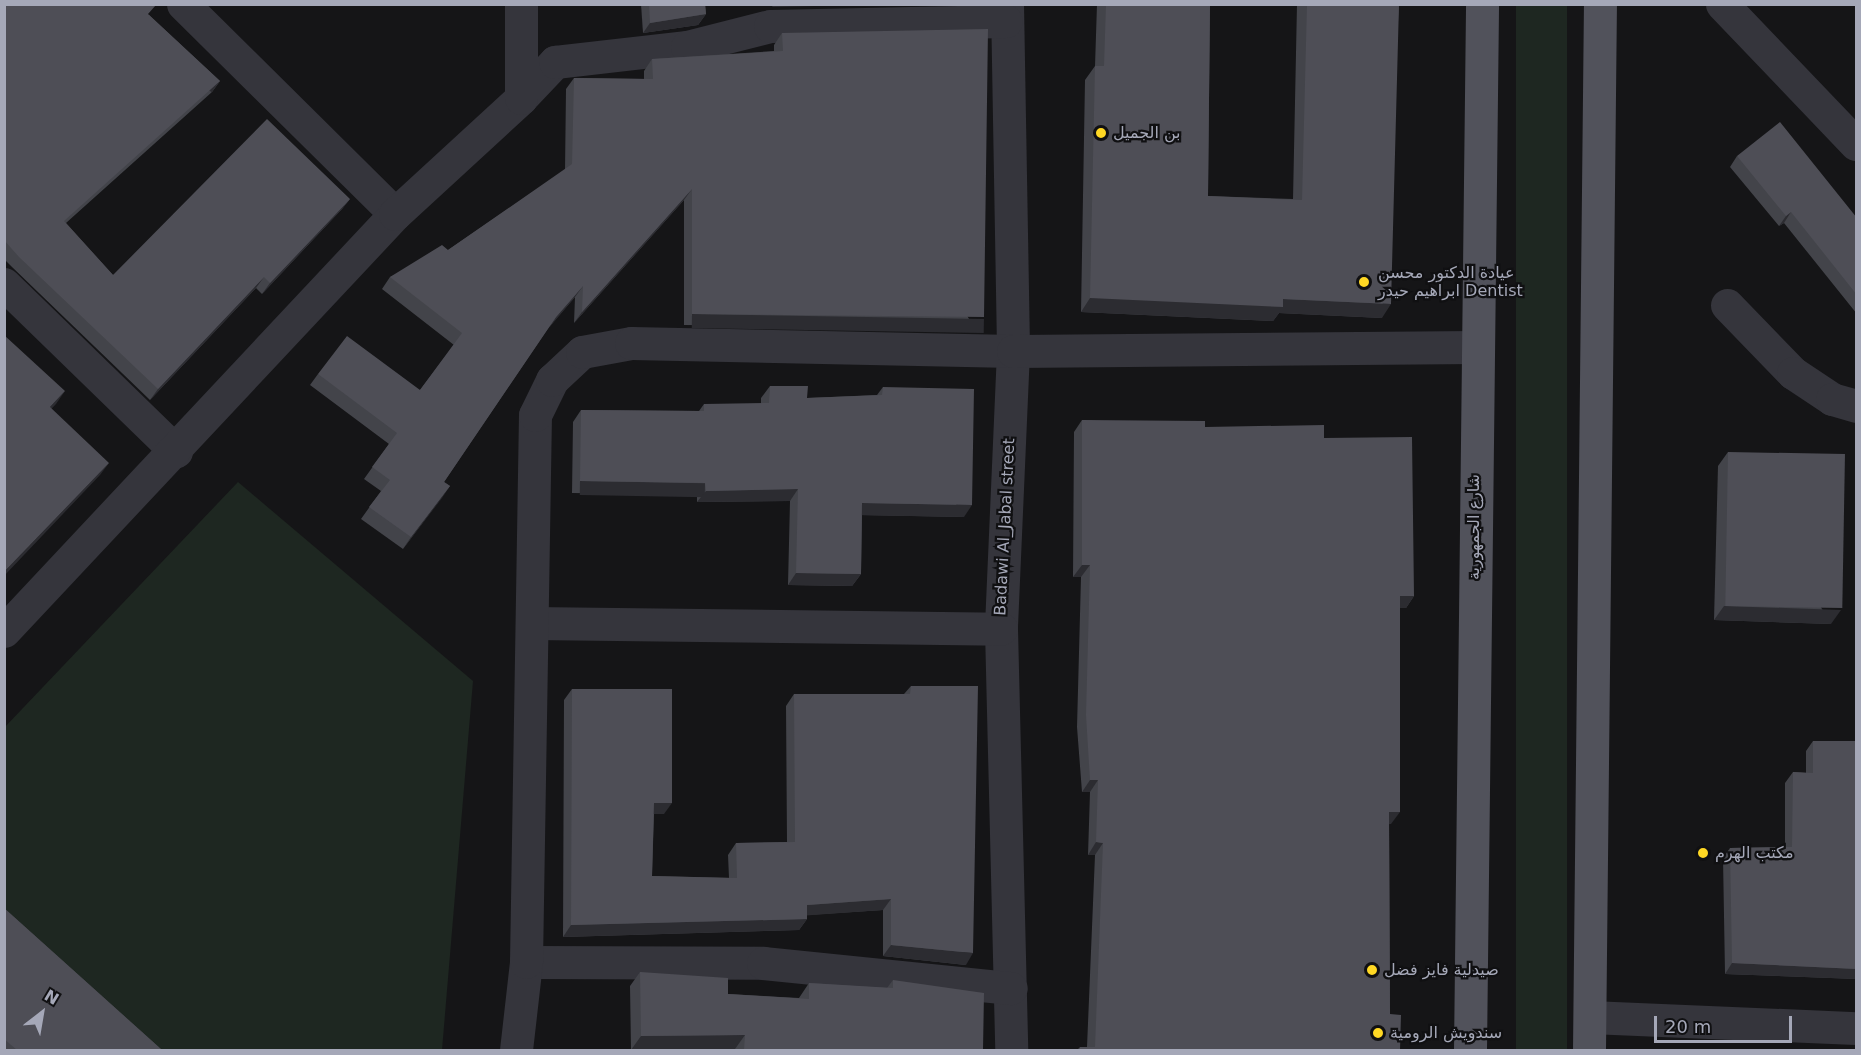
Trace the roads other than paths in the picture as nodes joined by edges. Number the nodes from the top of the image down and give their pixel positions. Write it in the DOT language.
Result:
graph roads {
  1 [pos="183,4"];
  2 [pos="521,4"];
  3 [pos="1482,4"];
  4 [pos="1600,4"];
  5 [pos="1722,4"];
  6 [pos="1007,13"];
  7 [pos="521,98"];
  8 [pos="1857,144"];
  9 [pos="395,214"];
  10 [pos="4,284"];
  11 [pos="1727,305"];
  12 [pos="1475,347"];
  13 [pos="1013,351"];
  14 [pos="1857,406"];
  15 [pos="176,451"];
  16 [pos="532,623"];
  17 [pos="1001,628"];
  18 [pos="4,631"];
  19 [pos="526,962"];
  20 [pos="1011,988"];
  21 [pos="1590,1017"];
  22 [pos="1857,1028"];
  23 [pos="516,1050"];
  24 [pos="1011,1050"];
  25 [pos="1470,1050"];
  26 [pos="1589,1050"];
  1 -- 9 [label="street"];
  2 -- 7 [label="street"];
  3 -- 12 [label="main road, شارع الجمهورية"];
  4 -- 21 [label="main road"];
  5 -- 8 [label="street"];
  6 -- 7 [label="street"];
  6 -- 13 [label="street, Badawi Al_Jabal street"];
  7 -- 9 [label="street"];
  9 -- 15 [label="street"];
  10 -- 15 [label="street"];
  11 -- 14 [label="street"];
  12 -- 13 [label="street"];
  12 -- 25 [label="main road, شارع الجمهورية"];
  13 -- 16 [label="street"];
  13 -- 17 [label="street, Badawi Al_Jabal street"];
  15 -- 18 [label="street"];
  16 -- 17 [label="street"];
  16 -- 19 [label="street"];
  17 -- 20 [label="street, Badawi Al_Jabal street"];
  19 -- 20 [label="street"];
  19 -- 23 [label="street"];
  20 -- 24 [label="street, Badawi Al_Jabal street"];
  21 -- 22 [label="street"];
  21 -- 26 [label="main road"];
}
